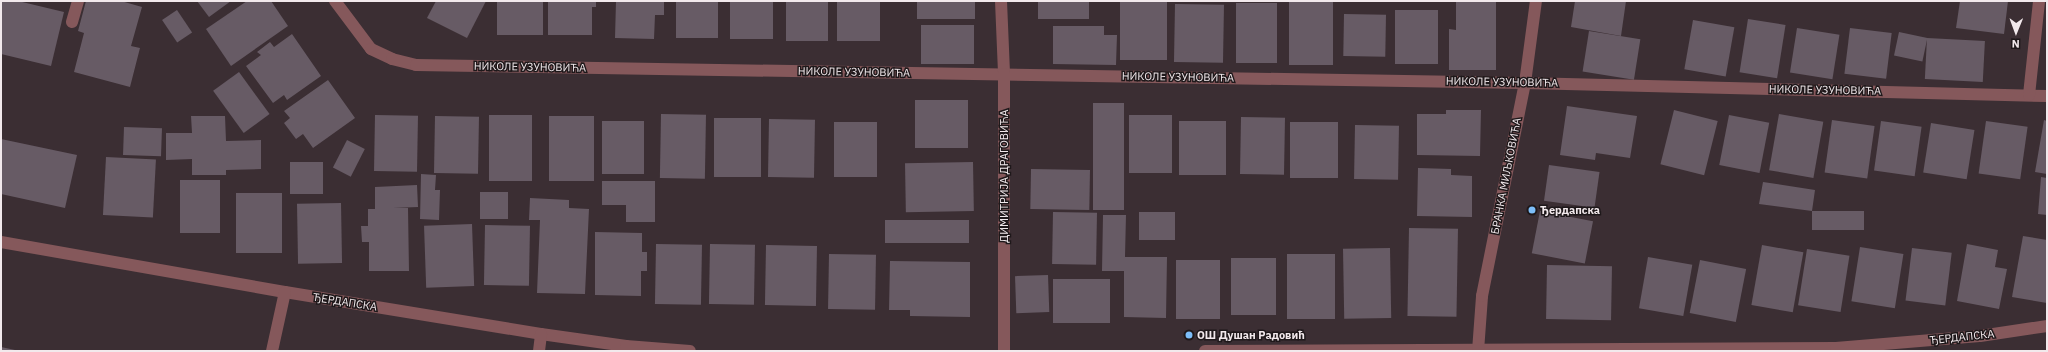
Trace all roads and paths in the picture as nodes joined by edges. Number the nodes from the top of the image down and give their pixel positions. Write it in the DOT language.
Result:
graph roads {
  1 [pos="78,1"];
  2 [pos="335,1"];
  3 [pos="1000,1"];
  4 [pos="1536,1"];
  5 [pos="2039,1"];
  6 [pos="72,22"];
  7 [pos="1004,74"];
  8 [pos="1525,83"];
  9 [pos="2029,95"];
  10 [pos="2047,96"];
  11 [pos="1,242"];
  12 [pos="285,292"];
  13 [pos="2047,326"];
  14 [pos="541,334"];
  15 [pos="1478,350"];
  16 [pos="1837,350"];
  17 [pos="272,351"];
  18 [pos="539,351"];
  19 [pos="690,351"];
  20 [pos="1004,351"];
  21 [pos="1206,351"];
  22 [pos="1219,351"];
  1 -- 6 [label="street"];
  2 -- 7 [label="street, НИКОЛЕ УЗУНОВИЋА"];
  3 -- 7 [label="street, ДИМИТРИЈА ДРАГОВИЋА"];
  4 -- 8 [label="street, БРАНКА МИЉКОВИЋА"];
  5 -- 9 [label="street"];
  7 -- 8 [label="street, НИКОЛЕ УЗУНОВИЋА"];
  7 -- 20 [label="street, ДИМИТРИЈА ДРАГОВИЋА"];
  8 -- 9 [label="street, НИКОЛЕ УЗУНОВИЋА"];
  8 -- 15 [label="street, БРАНКА МИЉКОВИЋА"];
  9 -- 10 [label="street, НИКОЛЕ УЗУНОВИЋА"];
  11 -- 12 [label="street, ЂЕРДАПСКА"];
  12 -- 14 [label="street, ЂЕРДАПСКА"];
  12 -- 17 [label="street"];
  13 -- 16 [label="street, ЂЕРДАПСКА"];
  14 -- 18 [label="street"];
  14 -- 19 [label="street, ЂЕРДАПСКА"];
  15 -- 16 [label="street, ЂЕРДАПСКА"];
  15 -- 22 [label="street, ЂЕРДАПСКА"];
  21 -- 22 [label="street, ЂЕРДАПСКА"];
}
